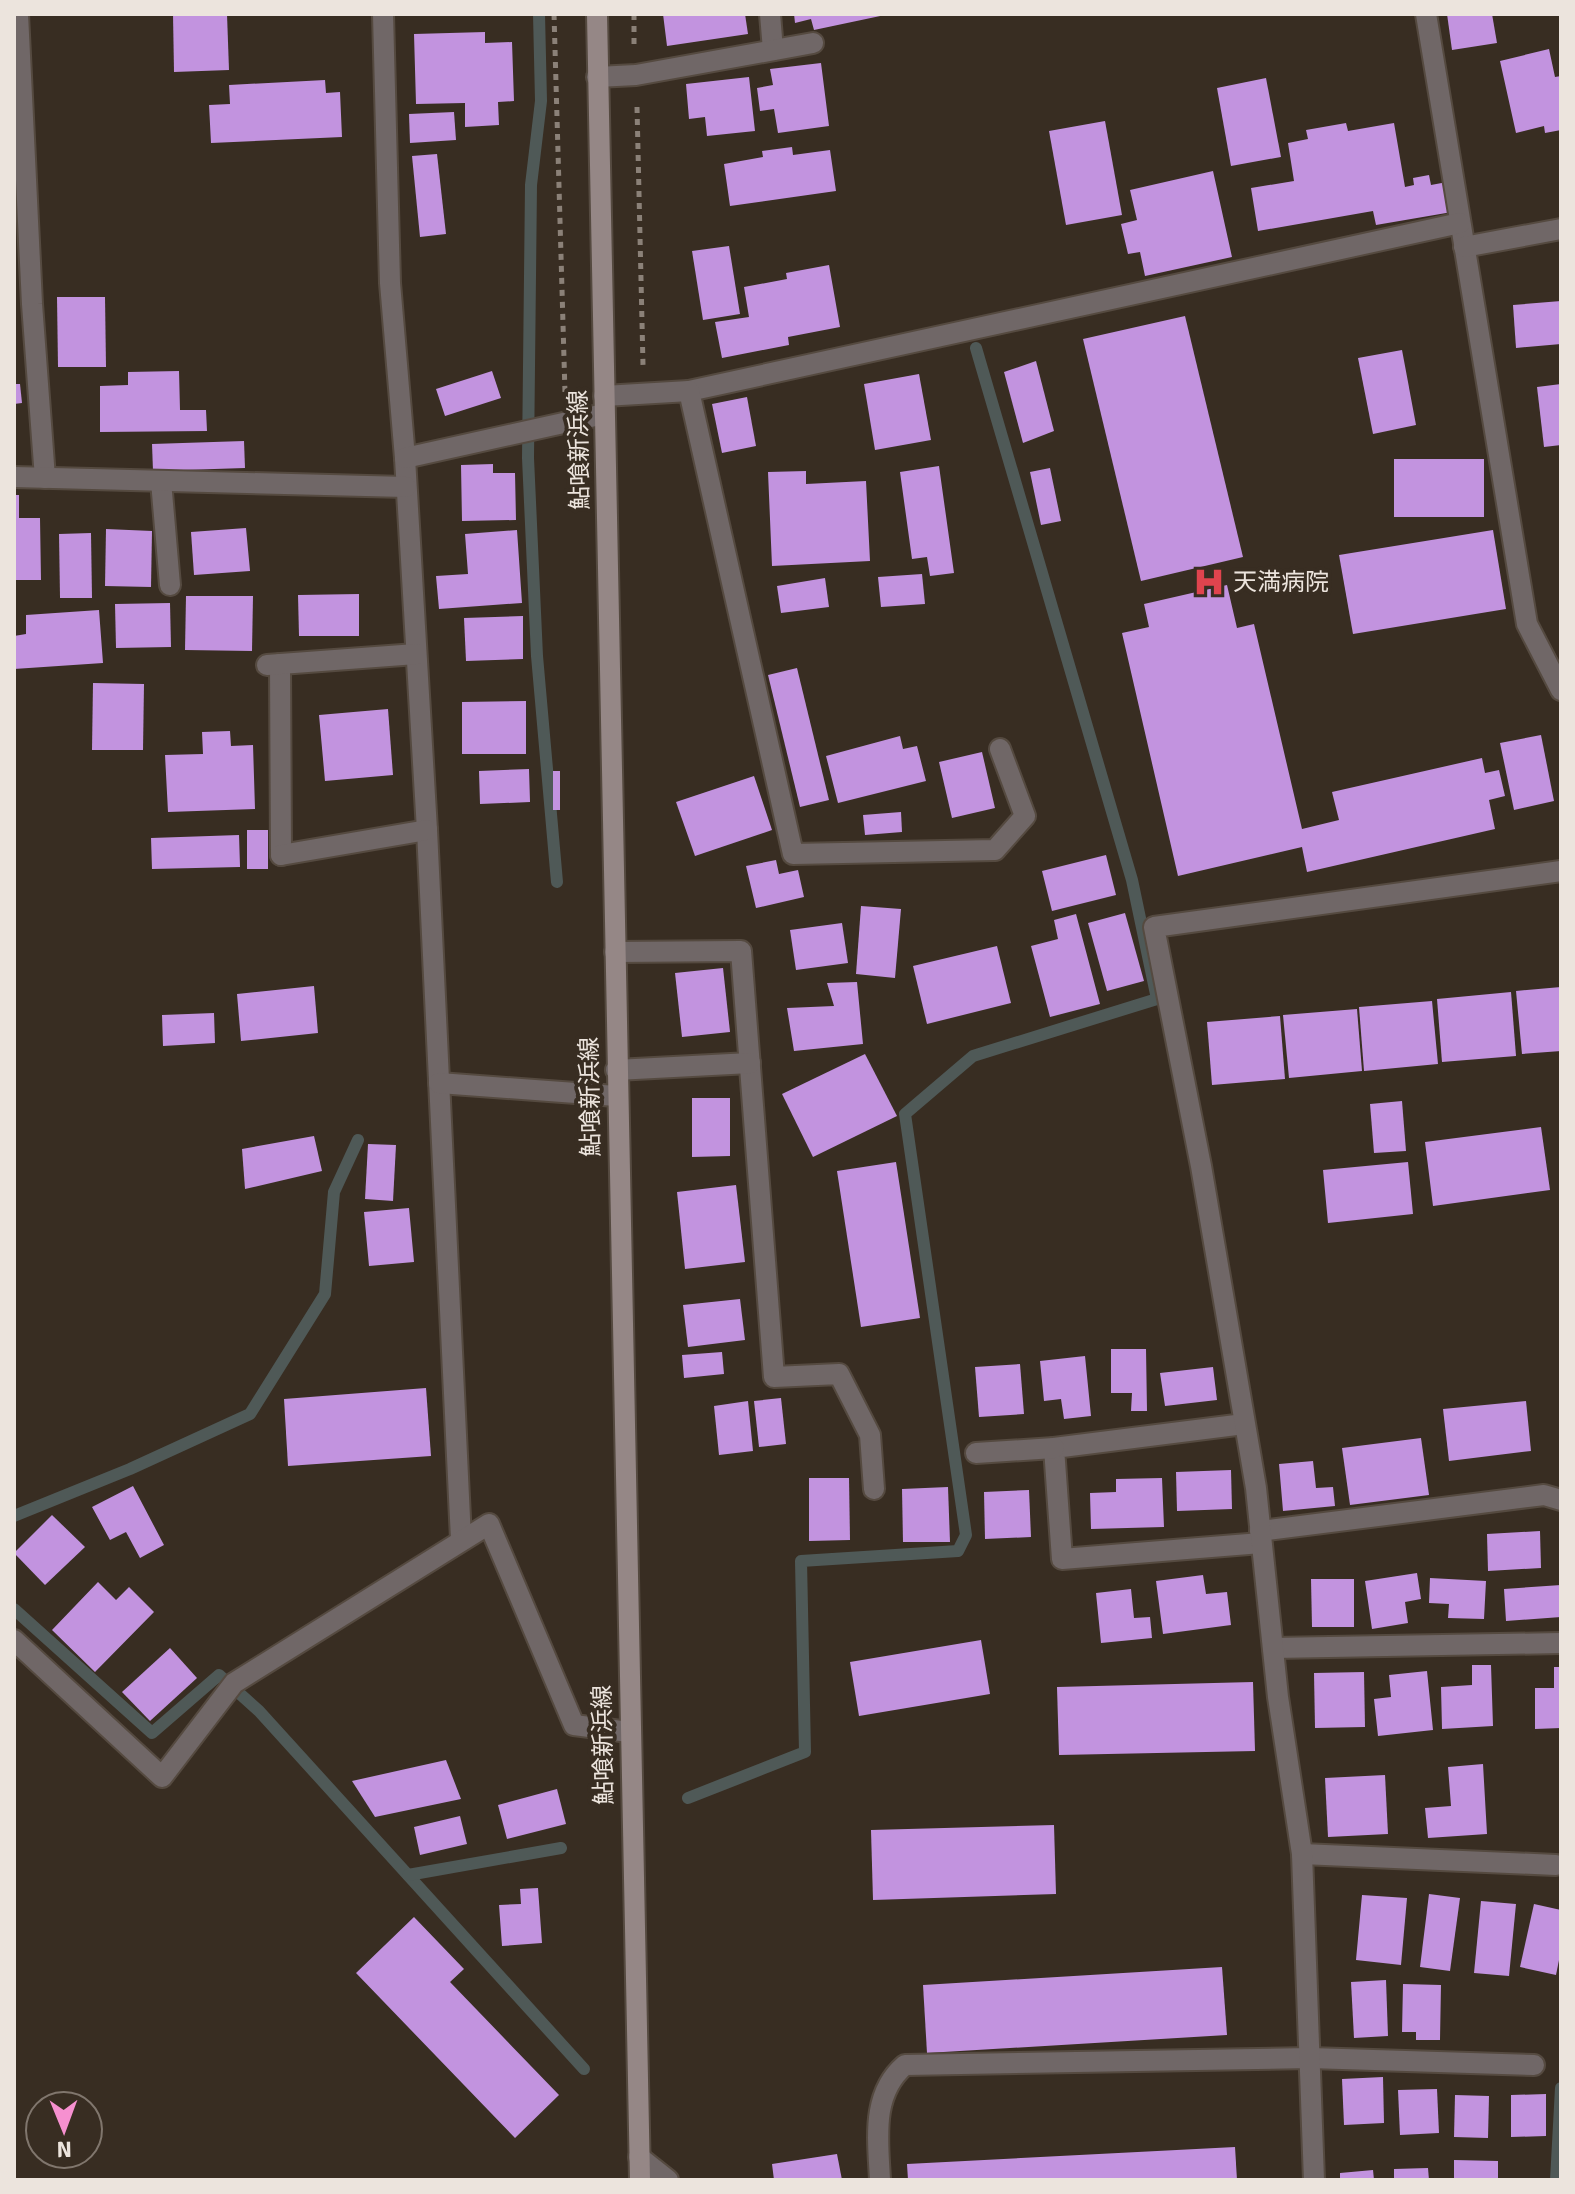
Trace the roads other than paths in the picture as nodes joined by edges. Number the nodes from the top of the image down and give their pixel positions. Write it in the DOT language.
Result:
graph roads {
  1 [pos="18,14"];
  2 [pos="383,14"];
  3 [pos="597,14"];
  4 [pos="770,14"];
  5 [pos="1426,14"];
  6 [pos="813,43"];
  7 [pos="773,50"];
  8 [pos="597,77"];
  9 [pos="1460,223"];
  10 [pos="1561,229"];
  11 [pos="1464,247"];
  12 [pos="689,391"];
  13 [pos="604,405"];
  14 [pos="405,458"];
  15 [pos="14,477"];
  16 [pos="45,478"];
  17 [pos="161,481"];
  18 [pos="406,487"];
  19 [pos="170,585"];
  20 [pos="416,654"];
  21 [pos="1556,671"];
  22 [pos="1561,690"];
  23 [pos="1000,749"];
  24 [pos="427,830"];
  25 [pos="1561,871"];
  26 [pos="615,952"];
  27 [pos="750,1063"];
  28 [pos="616,1070"];
  29 [pos="439,1083"];
  30 [pos="616,1096"];
  31 [pos="1244,1424"];
  32 [pos="1054,1448"];
  33 [pos="976,1453"];
  34 [pos="874,1489"];
  35 [pos="1561,1500"];
  36 [pos="1261,1537"];
  37 [pos="461,1539"];
  38 [pos="14,1640"];
  39 [pos="1561,1643"];
  40 [pos="1273,1648"];
  41 [pos="629,1732"];
  42 [pos="1302,1854"];
  43 [pos="1556,1865"];
  44 [pos="1310,2058"];
  45 [pos="1534,2065"];
  46 [pos="639,2157"];
  47 [pos="640,2180"];
  48 [pos="668,2180"];
  49 [pos="880,2180"];
  50 [pos="1314,2180"];
  1 -- 16 [label="street"];
  2 -- 14 [label="street"];
  3 -- 8 [label="main road, 鮎喰新浜線"];
  4 -- 7 [label="street"];
  5 -- 9 [label="street"];
  6 -- 7 [label="street"];
  7 -- 8 [label="street"];
  8 -- 13 [label="main road, 鮎喰新浜線"];
  9 -- 11 [label="street"];
  9 -- 12 [label="street"];
  10 -- 11 [label="street"];
  11 -- 21 [label="street"];
  12 -- 13 [label="street"];
  12 -- 23 [label="street"];
  13 -- 14 [label="street"];
  13 -- 26 [label="main road, 鮎喰新浜線"];
  14 -- 18 [label="street"];
  15 -- 16 [label="street"];
  16 -- 17 [label="street"];
  17 -- 18 [label="street"];
  17 -- 19 [label="street"];
  18 -- 20 [label="street"];
  20 -- 24 [label="street"];
  20 -- 24 [label="street"];
  21 -- 22 [label="street"];
  24 -- 29 [label="street"];
  25 -- 31 [label="street"];
  26 -- 27 [label="street"];
  26 -- 28 [label="main road, 鮎喰新浜線"];
  27 -- 28 [label="street"];
  27 -- 34 [label="street"];
  28 -- 30 [label="main road, 鮎喰新浜線"];
  29 -- 30 [label="street"];
  29 -- 37 [label="street"];
  30 -- 41 [label="main road, 鮎喰新浜線"];
  31 -- 32 [label="street"];
  31 -- 36 [label="street"];
  32 -- 33 [label="street"];
  32 -- 36 [label="street"];
  35 -- 36 [label="street"];
  36 -- 40 [label="street"];
  37 -- 38 [label="street"];
  37 -- 41 [label="street"];
  39 -- 40 [label="street"];
  40 -- 42 [label="street"];
  41 -- 46 [label="main road, 鮎喰新浜線"];
  42 -- 43 [label="street"];
  42 -- 44 [label="street"];
  44 -- 45 [label="street"];
  44 -- 49 [label="street"];
  44 -- 50 [label="street"];
  46 -- 47 [label="main road, 鮎喰新浜線"];
  46 -- 48 [label="street"];
}
